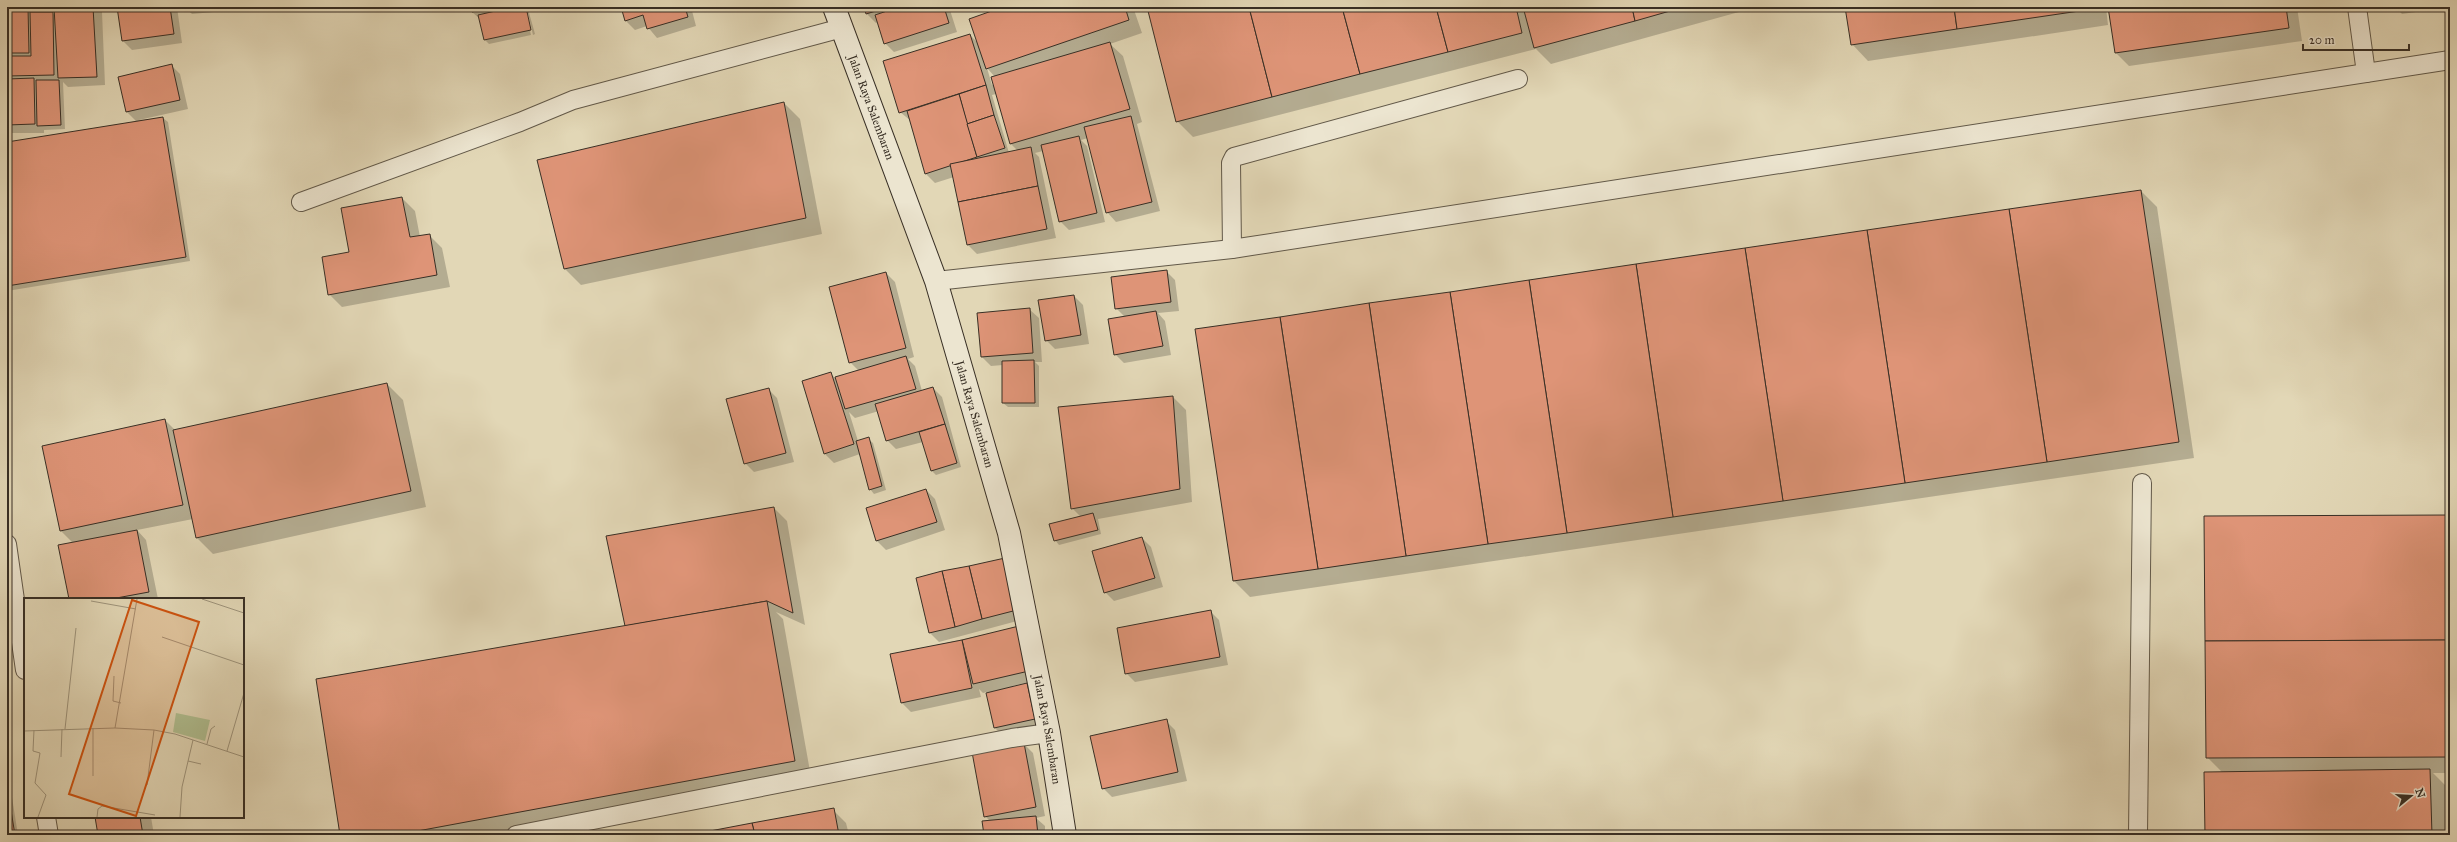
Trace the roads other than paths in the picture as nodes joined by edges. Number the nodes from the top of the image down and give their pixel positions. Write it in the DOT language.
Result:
graph roads {
  1 [pos="834,7"];
  2 [pos="2357,7"];
  3 [pos="842,28"];
  4 [pos="2450,60"];
  5 [pos="2366,73"];
  6 [pos="1518,79"];
  7 [pos="301,202"];
  8 [pos="1232,249"];
  9 [pos="936,281"];
  10 [pos="2142,483"];
  11 [pos="7,544"];
  12 [pos="24,663"];
  13 [pos="1049,733"];
  14 [pos="46,818"];
  15 [pos="49,835"];
  16 [pos="516,835"];
  17 [pos="1065,835"];
  18 [pos="2138,835"];
  1 -- 3 [label="main road, Jalan Raya Salembaran"];
  2 -- 5 [label="lane"];
  3 -- 7 [label="lane"];
  3 -- 9 [label="main road, Jalan Raya Salembaran"];
  4 -- 5 [label="lane"];
  5 -- 8 [label="lane"];
  6 -- 8 [label="lane"];
  8 -- 9 [label="lane"];
  9 -- 13 [label="main road, Jalan Raya Salembaran"];
  10 -- 18 [label="lane"];
  11 -- 12 [label="lane"];
  13 -- 16 [label="lane"];
  13 -- 17 [label="main road, Jalan Raya Salembaran"];
  14 -- 15 [label="lane"];
}
